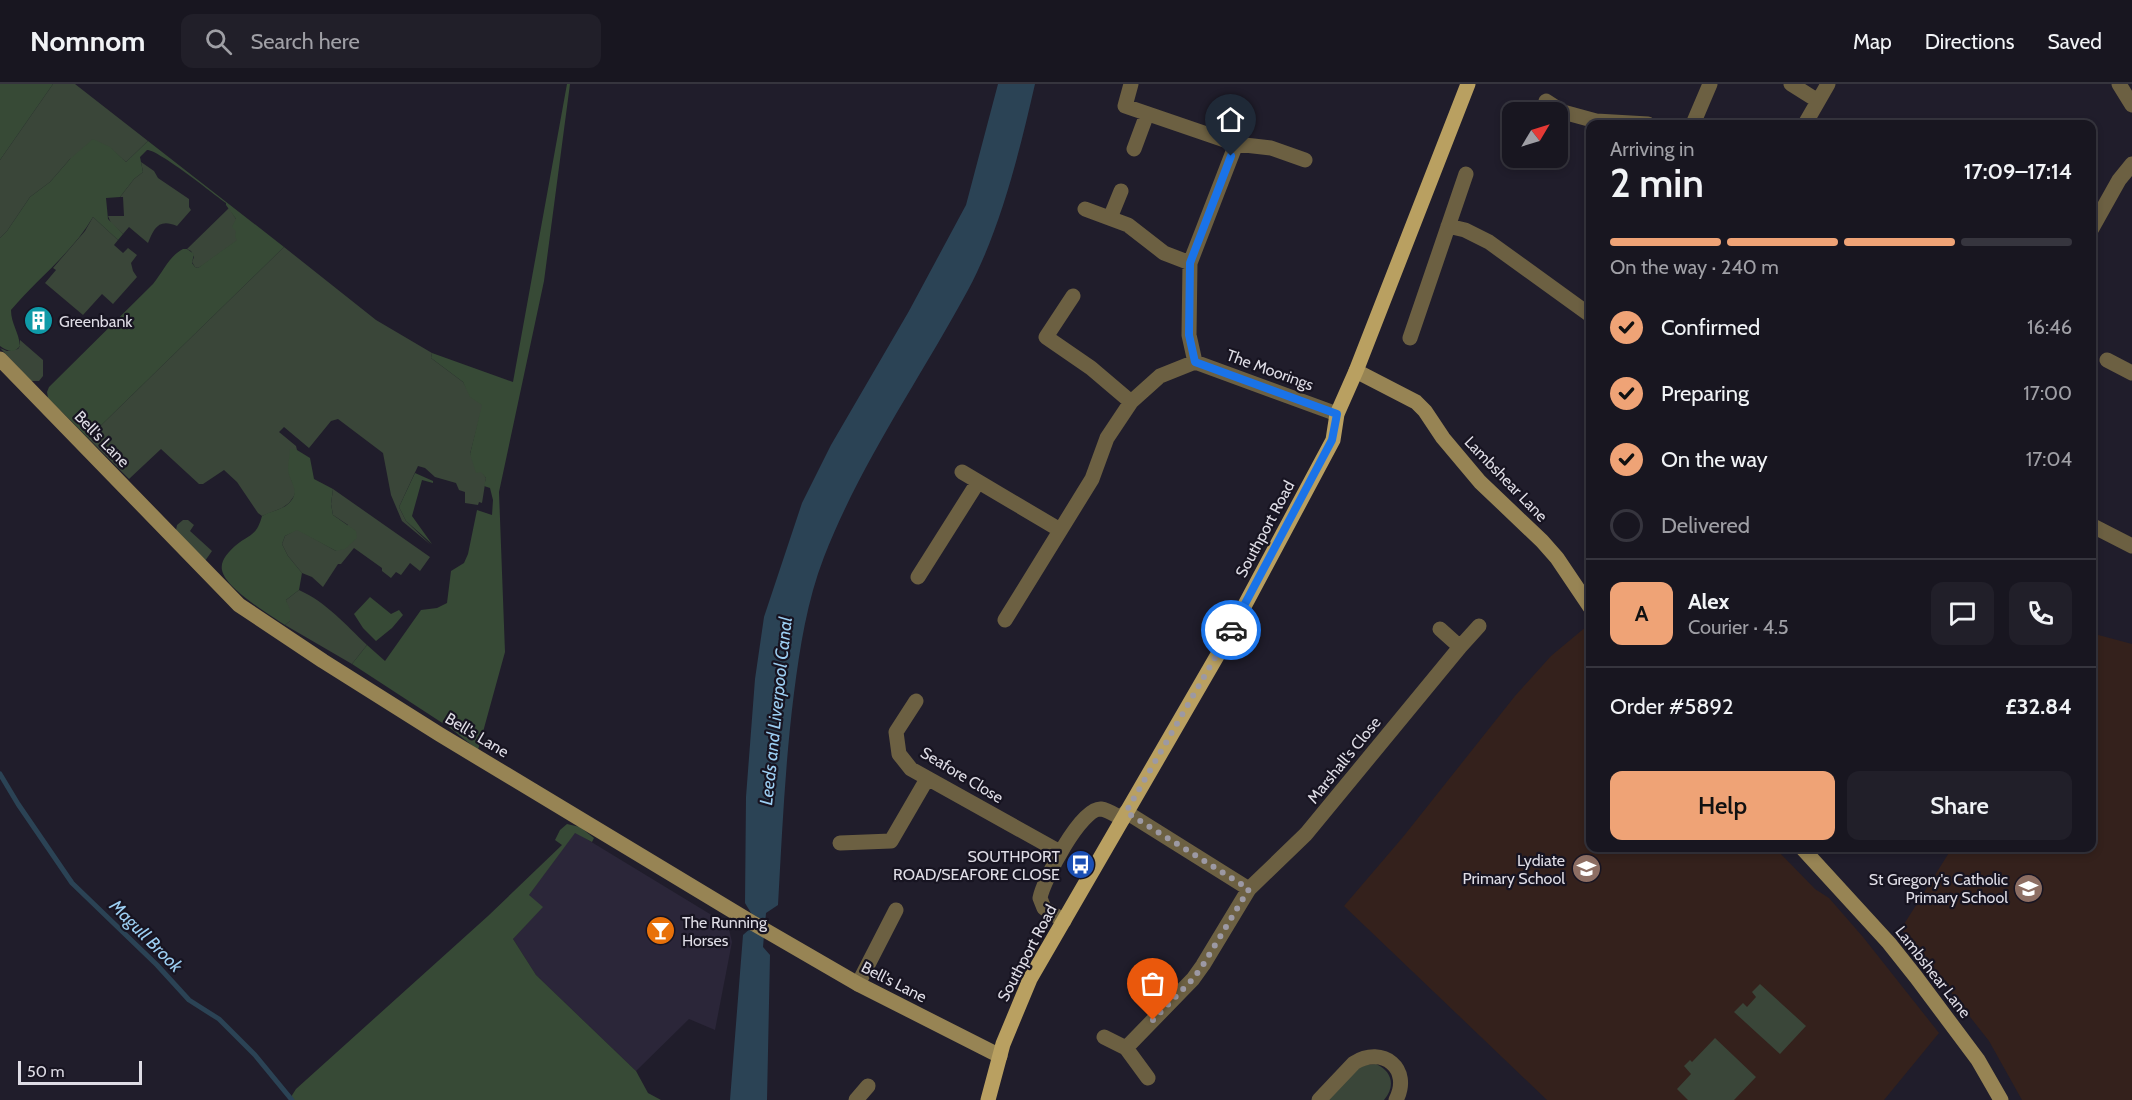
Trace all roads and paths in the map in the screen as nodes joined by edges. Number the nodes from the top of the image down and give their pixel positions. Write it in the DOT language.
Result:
graph roads {
  1 [pos="1131,84"];
  2 [pos="1468,84"];
  3 [pos="1710,84"];
  4 [pos="1791,84"];
  5 [pos="1828,84"];
  6 [pos="2119,84"];
  7 [pos="1818,101"];
  8 [pos="2132,105"];
  9 [pos="1147,114"];
  10 [pos="1568,119"];
  11 [pos="1586,120"];
  12 [pos="1695,120"];
  13 [pos="1806,120"];
  14 [pos="1236,144"];
  15 [pos="1134,148"];
  16 [pos="1305,160"];
  17 [pos="2132,164"];
  18 [pos="1466,174"];
  19 [pos="1121,191"];
  20 [pos="1085,208"];
  21 [pos="1110,218"];
  22 [pos="2096,221"];
  23 [pos="1448,226"];
  24 [pos="1190,263"];
  25 [pos="1073,296"];
  26 [pos="1586,312"];
  27 [pos="1410,338"];
  28 [pos="0,359"];
  29 [pos="2107,360"];
  30 [pos="1195,362"];
  31 [pos="1356,371"];
  32 [pos="2132,373"];
  33 [pos="1131,402"];
  34 [pos="1337,414"];
  35 [pos="962,472"];
  36 [pos="978,482"];
  37 [pos="2096,528"];
  38 [pos="1060,530"];
  39 [pos="2132,546"];
  40 [pos="918,577"];
  41 [pos="1586,601"];
  42 [pos="1005,620"];
  43 [pos="1479,626"];
  44 [pos="1440,629"];
  45 [pos="1460,647"];
  46 [pos="916,701"];
  47 [pos="927,779"];
  48 [pos="1125,816"];
  49 [pos="840,843"];
  50 [pos="1060,852"];
  51 [pos="1806,852"];
  52 [pos="1249,889"];
  53 [pos="896,910"];
  54 [pos="1064,921"];
  55 [pos="858,984"];
  56 [pos="1104,1037"];
  57 [pos="1126,1048"];
  58 [pos="1000,1056"];
  59 [pos="1148,1078"];
  60 [pos="868,1086"];
  61 [pos="856,1100"];
  62 [pos="988,1100"];
  63 [pos="1319,1100"];
  64 [pos="1396,1100"];
  65 [pos="2001,1100"];
  1 -- 9 [label="street"];
  2 -- 31 [label="main road, Southport Road"];
  3 -- 12 [label="street"];
  4 -- 7 [label="street"];
  5 -- 7 [label="street"];
  6 -- 8 [label="street"];
  7 -- 13 [label="street"];
  9 -- 14 [label="street"];
  9 -- 15 [label="street"];
  10 -- 11 [label="street"];
  14 -- 16 [label="street"];
  14 -- 24 [label="street"];
  17 -- 22 [label="street"];
  18 -- 23 [label="street"];
  19 -- 21 [label="street"];
  20 -- 21 [label="street"];
  21 -- 24 [label="street"];
  23 -- 26 [label="street"];
  23 -- 27 [label="street"];
  24 -- 30 [label="street"];
  25 -- 33 [label="street"];
  28 -- 55 [label="street, Bell's Lane"];
  29 -- 32 [label="street"];
  30 -- 33 [label="street"];
  30 -- 34 [label="street, The Moorings"];
  31 -- 34 [label="main road, Southport Road"];
  31 -- 41 [label="street, Lambshear Lane"];
  33 -- 38 [label="street"];
  34 -- 48 [label="main road, Southport Road"];
  35 -- 36 [label="street"];
  36 -- 38 [label="street"];
  36 -- 40 [label="street"];
  37 -- 39 [label="street"];
  38 -- 42 [label="street"];
  43 -- 45 [label="street, Marshall's Close"];
  44 -- 45 [label="street"];
  45 -- 52 [label="street, Marshall's Close"];
  46 -- 47 [label="street, Seafore Close"];
  47 -- 49 [label="street"];
  47 -- 50 [label="street, Seafore Close"];
  48 -- 50 [label="street"];
  48 -- 52 [label="street"];
  48 -- 54 [label="main road, Southport Road"];
  50 -- 54 [label="street"];
  51 -- 65 [label="street, Lambshear Lane"];
  52 -- 57 [label="street, Marshall's Close"];
  53 -- 55 [label="street"];
  54 -- 58 [label="main road, Southport Road"];
  55 -- 58 [label="street, Bell's Lane"];
  56 -- 57 [label="street"];
  57 -- 59 [label="street"];
  58 -- 62 [label="main road, Southport Road"];
  60 -- 61 [label="street"];
  63 -- 64 [label="street"];
}
